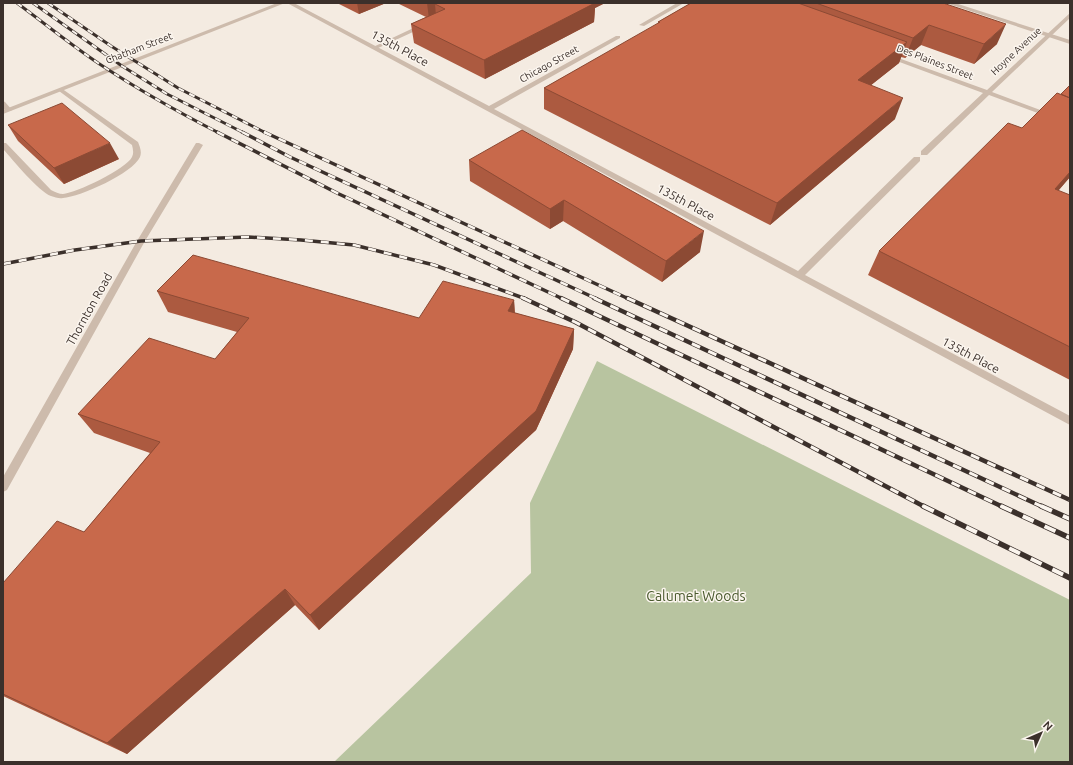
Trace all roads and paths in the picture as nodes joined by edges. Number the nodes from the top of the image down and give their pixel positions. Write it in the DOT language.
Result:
graph roads {
  1 [pos="282,3"];
  2 [pos="290,3"];
  3 [pos="681,3"];
  4 [pos="949,3"];
  5 [pos="1070,15"];
  6 [pos="430,22"];
  7 [pos="642,25"];
  8 [pos="1049,35"];
  9 [pos="618,37"];
  10 [pos="1070,42"];
  11 [pos="374,48"];
  12 [pos="879,52"];
  13 [pos="61,90"];
  14 [pos="988,93"];
  15 [pos="3,103"];
  16 [pos="489,109"];
  17 [pos="6,111"];
  18 [pos="1070,123"];
  19 [pos="3,145"];
  20 [pos="199,145"];
  21 [pos="924,153"];
  22 [pos="917,159"];
  23 [pos="798,276"];
  24 [pos="1070,422"];
  25 [pos="3,487"];
  1 -- 13 [label="street, Chatham Street"];
  2 -- 11 [label="street, 135th Place"];
  3 -- 7 [label="street"];
  4 -- 8 [label="street"];
  5 -- 8 [label="street, Hoyne Avenue"];
  6 -- 11 [label="street"];
  8 -- 10 [label="street"];
  8 -- 14 [label="street, Hoyne Avenue"];
  9 -- 16 [label="street, Chicago Street"];
  11 -- 16 [label="street, 135th Place"];
  12 -- 14 [label="street, Des Plaines Street"];
  13 -- 17 [label="street, Chatham Street"];
  13 -- 19 [label="street"];
  14 -- 18 [label="street, Des Plaines Street"];
  14 -- 21 [label="street, Hoyne Avenue"];
  15 -- 17 [label="street"];
  16 -- 23 [label="street, 135th Place"];
  20 -- 25 [label="street, Thornton Road"];
  22 -- 23 [label="street"];
  23 -- 24 [label="street, 135th Place"];
}
